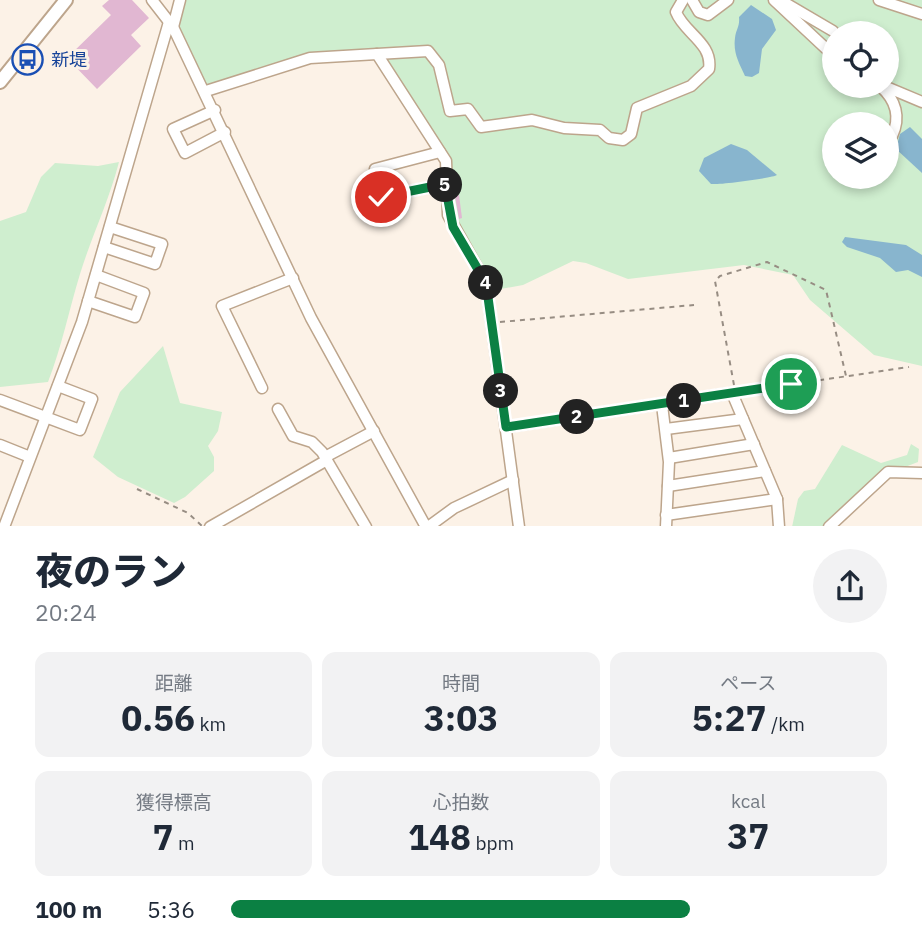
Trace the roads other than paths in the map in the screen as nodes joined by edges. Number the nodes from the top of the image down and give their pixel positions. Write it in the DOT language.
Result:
graph roads {
  1 [pos="66,0"];
  2 [pos="152,0"];
  3 [pos="180,0"];
  4 [pos="683,0"];
  5 [pos="692,0"];
  6 [pos="727,0"];
  7 [pos="774,0"];
  8 [pos="780,0"];
  9 [pos="879,0"];
  10 [pos="922,14"];
  11 [pos="171,24"];
  12 [pos="822,25"];
  13 [pos="822,45"];
  14 [pos="377,54"];
  15 [pos="0,82"];
  16 [pos="206,91"];
  17 [pos="899,93"];
  18 [pos="922,102"];
  19 [pos="215,110"];
  20 [pos="225,132"];
  21 [pos="440,152"];
  22 [pos="445,184"];
  23 [pos="110,227"];
  24 [pos="104,247"];
  25 [pos="96,275"];
  26 [pos="293,278"];
  27 [pos="88,301"];
  28 [pos="58,386"];
  29 [pos="262,388"];
  30 [pos="0,400"];
  31 [pos="662,405"];
  32 [pos="278,409"];
  33 [pos="46,417"];
  34 [pos="743,419"];
  35 [pos="506,427"];
  36 [pos="666,429"];
  37 [pos="374,431"];
  38 [pos="754,444"];
  39 [pos="0,445"];
  40 [pos="30,457"];
  41 [pos="669,458"];
  42 [pos="326,459"];
  43 [pos="765,471"];
  44 [pos="922,473"];
  45 [pos="513,480"];
  46 [pos="668,486"];
  47 [pos="777,499"];
  48 [pos="666,515"];
  49 [pos="4,526"];
  50 [pos="212,526"];
  51 [pos="365,526"];
  52 [pos="426,526"];
  53 [pos="428,526"];
  54 [pos="519,526"];
  55 [pos="666,526"];
  56 [pos="779,526"];
  57 [pos="830,526"];
  1 -- 15 [label="main road"];
  2 -- 11 [label="street"];
  3 -- 11 [label="street"];
  4 -- 14 [label="street"];
  5 -- 6 [label="street"];
  7 -- 13 [label="street"];
  8 -- 12 [label="street"];
  9 -- 10 [label="street"];
  11 -- 16 [label="street"];
  11 -- 23 [label="street"];
  14 -- 16 [label="street"];
  14 -- 21 [label="street"];
  16 -- 19 [label="street"];
  17 -- 18 [label="street"];
  19 -- 20 [label="street"];
  19 -- 20 [label="street"];
  20 -- 26 [label="street"];
  21 -- 22 [label="street"];
  21 -- 22 [label="street"];
  22 -- 35 [label="street"];
  23 -- 24 [label="street"];
  23 -- 24 [label="street"];
  24 -- 25 [label="street"];
  25 -- 27 [label="street"];
  25 -- 27 [label="street"];
  26 -- 29 [label="street"];
  26 -- 37 [label="street"];
  27 -- 28 [label="street"];
  28 -- 33 [label="street"];
  28 -- 33 [label="street"];
  30 -- 33 [label="street"];
  31 -- 34 [label="street"];
  31 -- 35 [label="street"];
  31 -- 36 [label="street"];
  32 -- 42 [label="street"];
  33 -- 40 [label="street"];
  34 -- 36 [label="street"];
  34 -- 38 [label="street"];
  35 -- 45 [label="street"];
  36 -- 41 [label="street"];
  37 -- 42 [label="street"];
  37 -- 52 [label="street"];
  38 -- 41 [label="street"];
  38 -- 43 [label="street"];
  39 -- 40 [label="street"];
  40 -- 49 [label="street"];
  41 -- 46 [label="street"];
  42 -- 50 [label="street"];
  42 -- 51 [label="street"];
  43 -- 46 [label="street"];
  43 -- 47 [label="street"];
  44 -- 57 [label="street"];
  45 -- 53 [label="street"];
  45 -- 54 [label="street"];
  46 -- 48 [label="street"];
  47 -- 48 [label="street"];
  47 -- 56 [label="street"];
  48 -- 55 [label="street"];
}
